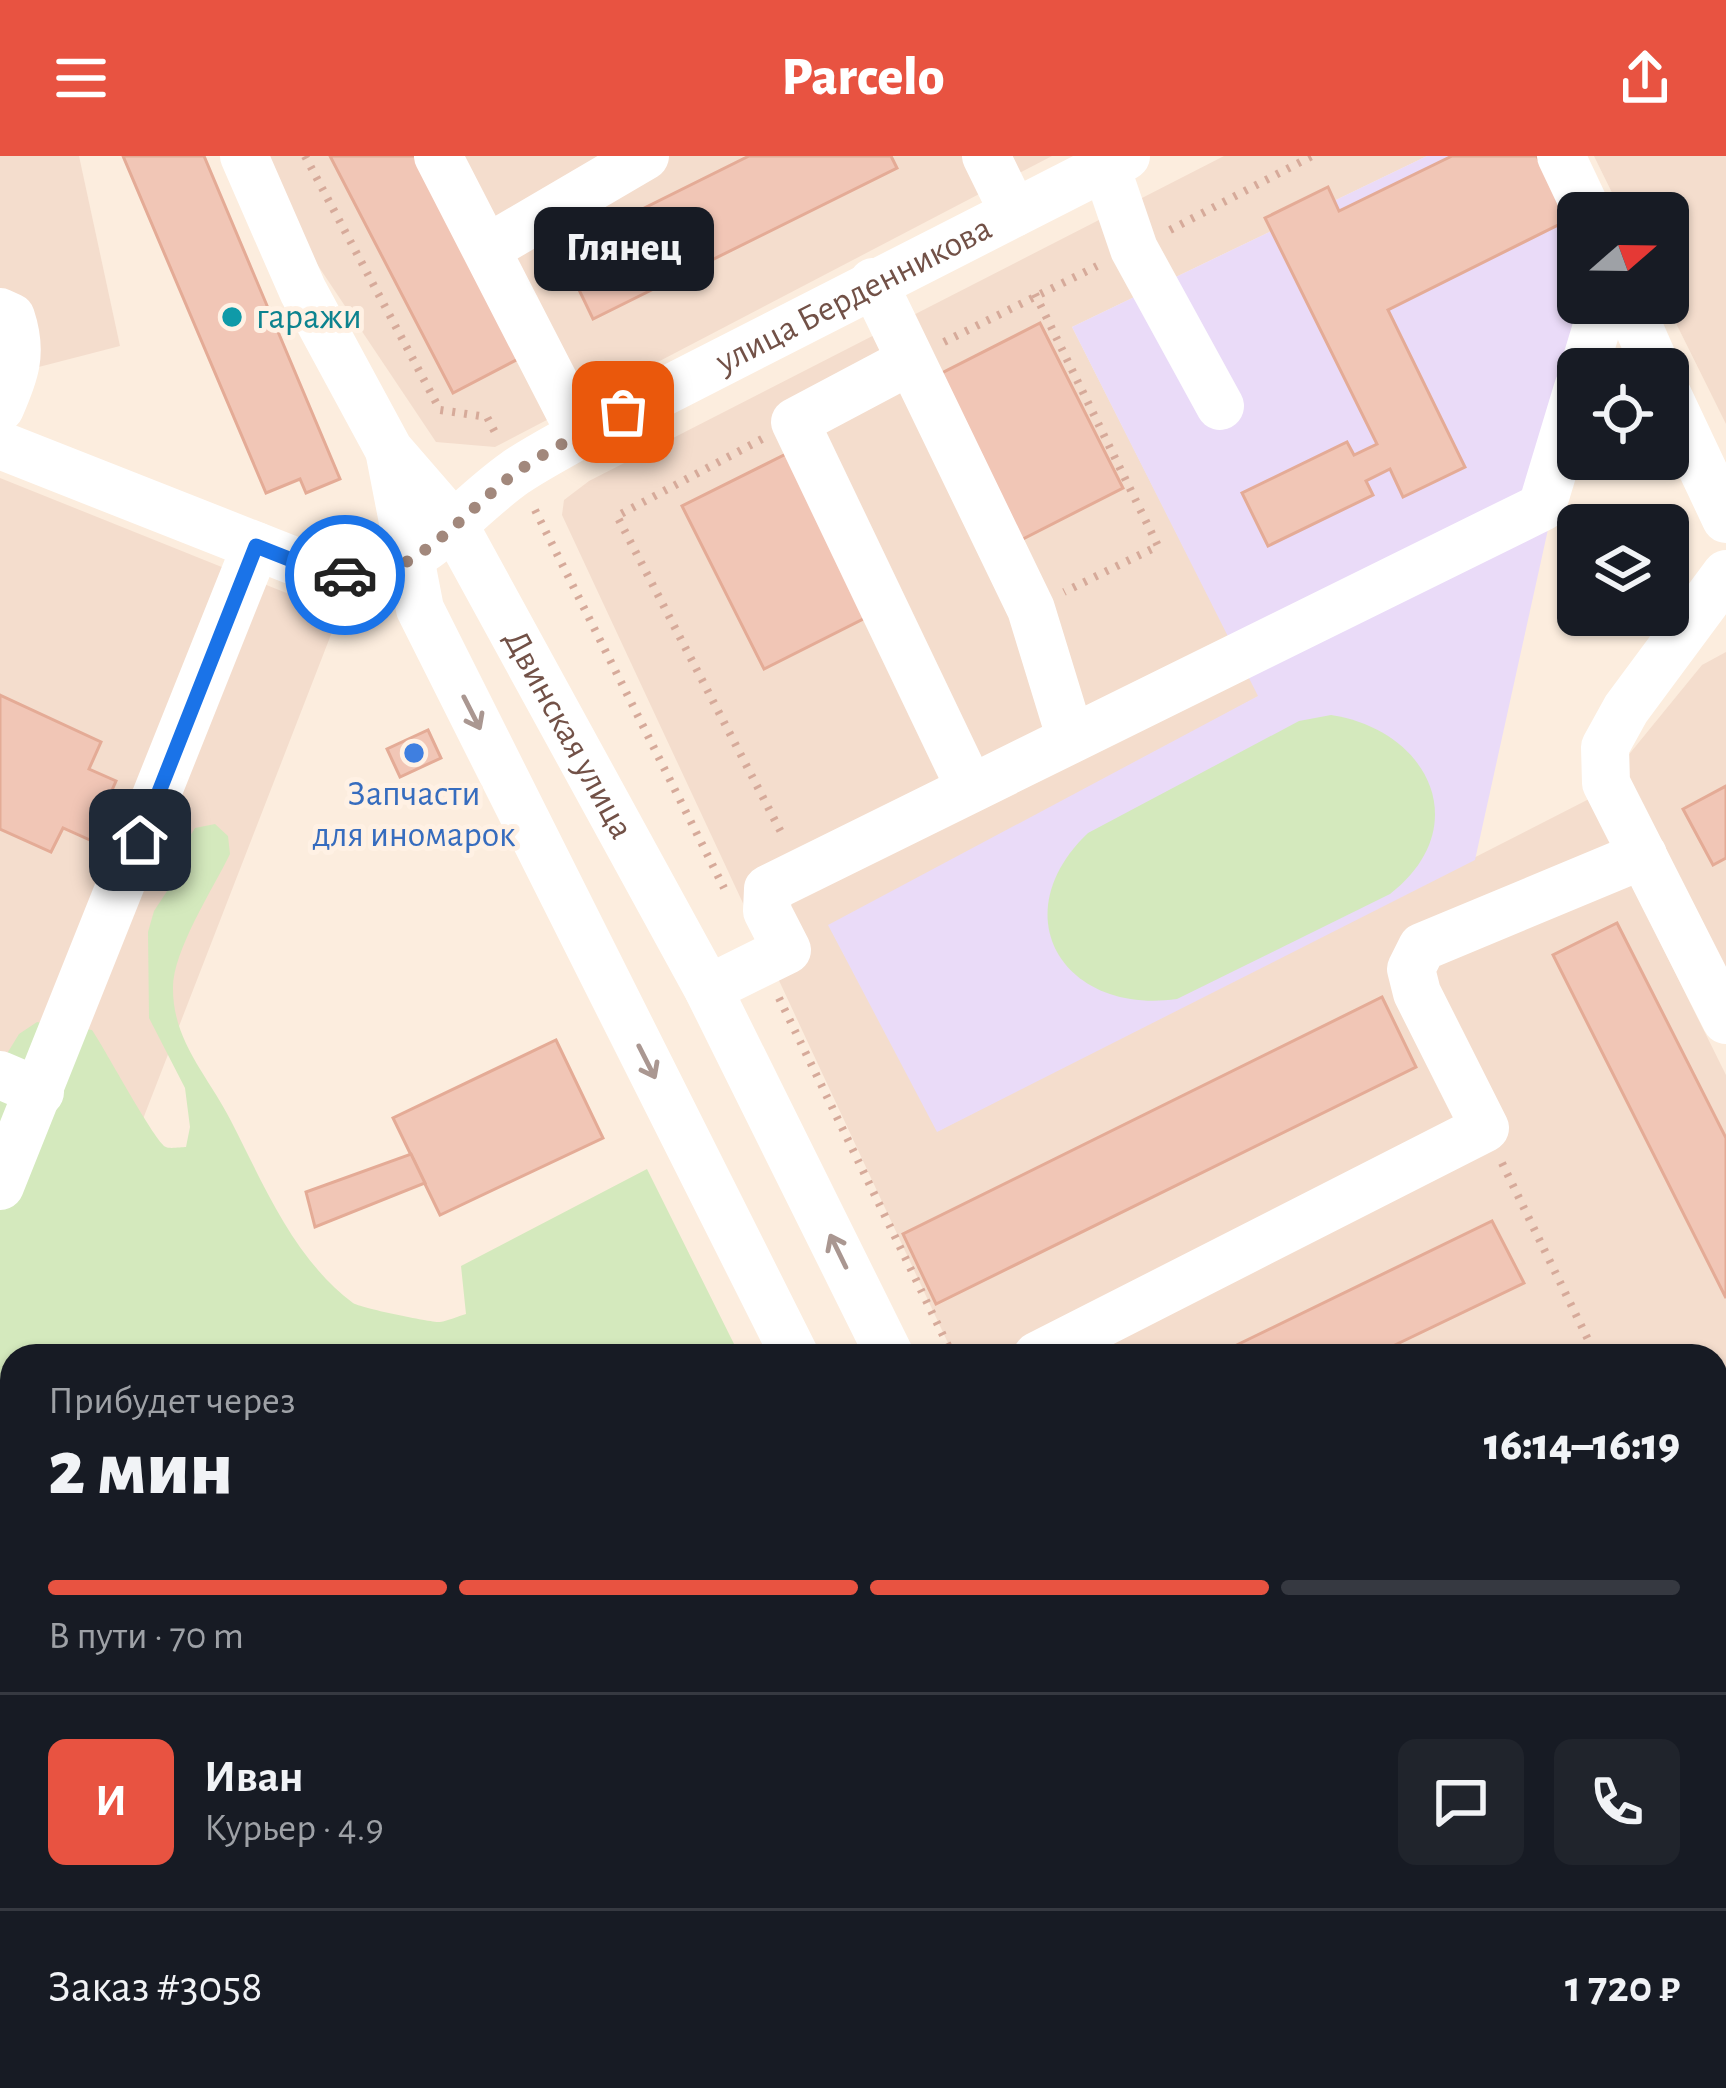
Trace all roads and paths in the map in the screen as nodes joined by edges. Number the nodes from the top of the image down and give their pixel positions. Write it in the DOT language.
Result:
graph roads {
  1 [pos="244,156"];
  2 [pos="305,156"];
  3 [pos="438,156"];
  4 [pos="645,156"];
  5 [pos="986,156"];
  6 [pos="1561,156"];
  7 [pos="1116,161"];
  8 [pos="1578,192"];
  9 [pos="1014,212"];
  10 [pos="488,248"];
  11 [pos="873,282"];
  12 [pos="1035,293"];
  13 [pos="0,312"];
  14 [pos="910,361"];
  15 [pos="1220,406"];
  16 [pos="0,408"];
  17 [pos="795,422"];
  18 [pos="581,434"];
  19 [pos="1689,441"];
  20 [pos="0,446"];
  21 [pos="389,450"];
  22 [pos="1557,457"];
  23 [pos="516,472"];
  24 [pos="1726,519"];
  25 [pos="454,525"];
  26 [pos="256,546"];
  27 [pos="411,558"];
  28 [pos="1726,574"];
  29 [pos="1030,609"];
  30 [pos="1070,736"];
  31 [pos="970,788"];
  32 [pos="1643,856"];
  33 [pos="802,873"];
  34 [pos="708,988"];
  35 [pos="1726,1020"];
  36 [pos="20,1083"];
  37 [pos="1485,1128"];
  38 [pos="0,1186"];
  39 [pos="789,1344"];
  40 [pos="884,1344"];
  41 [pos="1061,1344"];
  42 [pos="1589,1344"];
  1 -- 21 [label="street, Двинская улица"];
  2 -- 23 [label="path"];
  3 -- 10 [label="street"];
  4 -- 10 [label="street"];
  5 -- 9 [label="street"];
  6 -- 8 [label="street"];
  7 -- 9 [label="street, улица Берденникова"];
  7 -- 15 [label="street"];
  9 -- 11 [label="street, улица Берденникова"];
  10 -- 18 [label="street"];
  11 -- 14 [label="street"];
  11 -- 18 [label="street, улица Берденникова"];
  12 -- 29 [label="path"];
  13 -- 16 [label="street"];
  14 -- 17 [label="street"];
  14 -- 29 [label="street"];
  17 -- 31 [label="street"];
  17 -- 33 [label="path"];
  18 -- 23 [label="street, улица Берденникова"];
  19 -- 24 [label="street"];
  20 -- 26 [label="street, улица Берденникова"];
  21 -- 25 [label="street, Двинская улица"];
  21 -- 27 [label="street, Двинская улица"];
  22 -- 30 [label="street"];
  23 -- 25 [label="street, улица Берденникова"];
  25 -- 27 [label="street, улица Берденникова"];
  25 -- 34 [label="street, Двинская улица"];
  26 -- 27 [label="street, улица Берденникова"];
  26 -- 36 [label="street"];
  27 -- 39 [label="street, Двинская улица, one-way"];
  28 -- 32 [label="street"];
  29 -- 30 [label="street"];
  30 -- 31 [label="street"];
  31 -- 33 [label="street"];
  32 -- 35 [label="street"];
  32 -- 37 [label="street"];
  33 -- 34 [label="street"];
  40 -- 34 [label="street, Двинская улица, one-way"];
  36 -- 38 [label="street"];
  37 -- 41 [label="street"];
  37 -- 42 [label="path"];
}
